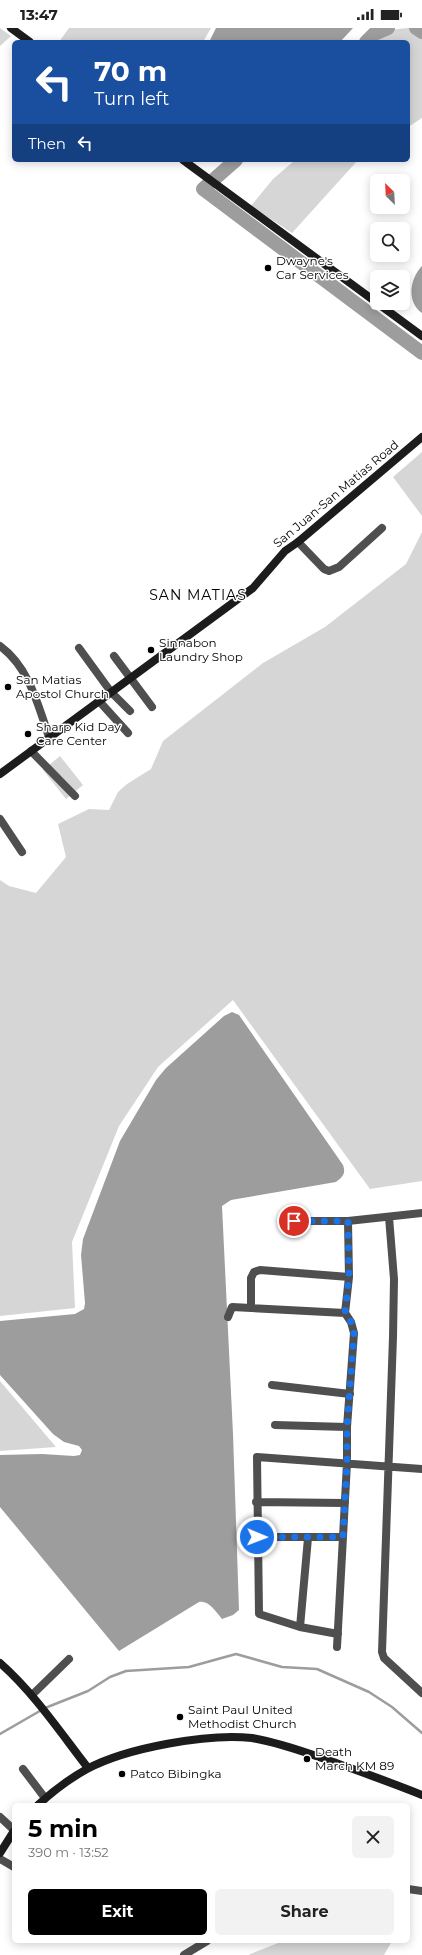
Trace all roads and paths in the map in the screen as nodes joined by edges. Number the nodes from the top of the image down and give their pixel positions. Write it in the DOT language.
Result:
graph roads {
  1 [pos="11,28"];
  2 [pos="27,40"];
  3 [pos="185,162"];
  4 [pos="422,336"];
  5 [pos="422,437"];
  6 [pos="382,528"];
  7 [pos="298,542"];
  8 [pos="0,646"];
  9 [pos="79,648"];
  10 [pos="114,656"];
  11 [pos="131,678"];
  12 [pos="111,692"];
  13 [pos="99,700"];
  14 [pos="152,707"];
  15 [pos="130,711"];
  16 [pos="128,733"];
  17 [pos="49,737"];
  18 [pos="31,751"];
  19 [pos="0,774"];
  20 [pos="75,796"];
  21 [pos="0,819"];
  22 [pos="22,852"];
  23 [pos="422,1213"];
  24 [pos="389,1217"];
  25 [pos="294,1221"];
  26 [pos="348,1221"];
  27 [pos="349,1276"];
  28 [pos="251,1308"];
  29 [pos="345,1313"];
  30 [pos="228,1317"];
  31 [pos="272,1385"];
  32 [pos="350,1394"];
  33 [pos="275,1425"];
  34 [pos="347,1427"];
  35 [pos="347,1463"];
  36 [pos="389,1467"];
  37 [pos="422,1469"];
  38 [pos="256,1502"];
  39 [pos="345,1503"];
  40 [pos="257,1537"];
  41 [pos="343,1537"];
  42 [pos="308,1538"];
  43 [pos="300,1627"];
  44 [pos="338,1634"];
  45 [pos="337,1647"];
  46 [pos="69,1659"];
  47 [pos="0,1663"];
  48 [pos="422,1693"];
  49 [pos="32,1696"];
  50 [pos="88,1768"];
  51 [pos="23,1769"];
  52 [pos="422,1795"];
  53 [pos="45,1798"];
  54 [pos="40,1803"];
  55 [pos="0,1816"];
  56 [pos="12,1828"];
  57 [pos="12,1833"];
  58 [pos="0,1853"];
  59 [pos="0,1859"];
  60 [pos="12,1866"];
  61 [pos="410,1890"];
  62 [pos="422,1891"];
  63 [pos="204,1943"];
  64 [pos="184,1955"];
  1 -- 2 [label="main road"];
  3 -- 4 [label="main road"];
  5 -- 7 [label="main road, San Juan-San Matias Road"];
  6 -- 7 [label="street"];
  7 -- 11 [label="main road, San Juan-San Matias Road"];
  8 -- 17 [label="street"];
  9 -- 12 [label="street"];
  10 -- 11 [label="street"];
  11 -- 12 [label="main road, San Juan-San Matias Road"];
  11 -- 14 [label="street"];
  12 -- 13 [label="main road, San Juan-San Matias Road"];
  12 -- 15 [label="street"];
  13 -- 16 [label="street"];
  13 -- 17 [label="main road, San Juan-San Matias Road"];
  17 -- 18 [label="main road, San Juan-San Matias Road"];
  18 -- 19 [label="main road, San Juan-San Matias Road"];
  18 -- 20 [label="street"];
  21 -- 22 [label="street"];
  23 -- 24 [label="street"];
  24 -- 26 [label="street"];
  24 -- 36 [label="street"];
  25 -- 26 [label="street"];
  26 -- 27 [label="street"];
  27 -- 28 [label="street"];
  27 -- 29 [label="street"];
  28 -- 29 [label="street"];
  28 -- 30 [label="street"];
  29 -- 32 [label="street"];
  31 -- 32 [label="street"];
  32 -- 34 [label="street"];
  33 -- 34 [label="street"];
  34 -- 35 [label="street"];
  35 -- 36 [label="street"];
  35 -- 38 [label="street"];
  35 -- 39 [label="street"];
  36 -- 37 [label="street"];
  36 -- 48 [label="street"];
  38 -- 39 [label="street"];
  38 -- 40 [label="street"];
  39 -- 41 [label="street"];
  40 -- 42 [label="street"];
  40 -- 43 [label="street"];
  41 -- 42 [label="street"];
  41 -- 44 [label="street"];
  42 -- 43 [label="street"];
  43 -- 44 [label="street"];
  44 -- 45 [label="street"];
  46 -- 49 [label="street"];
  47 -- 49 [label="main road"];
  49 -- 50 [label="main road"];
  50 -- 52 [label="main road"];
  50 -- 53 [label="main road"];
  51 -- 53 [label="street"];
  53 -- 54 [label="main road"];
  55 -- 56 [label="street"];
  57 -- 58 [label="main road"];
  59 -- 60 [label="street"];
  61 -- 62 [label="street"];
  63 -- 64 [label="street"];
}
